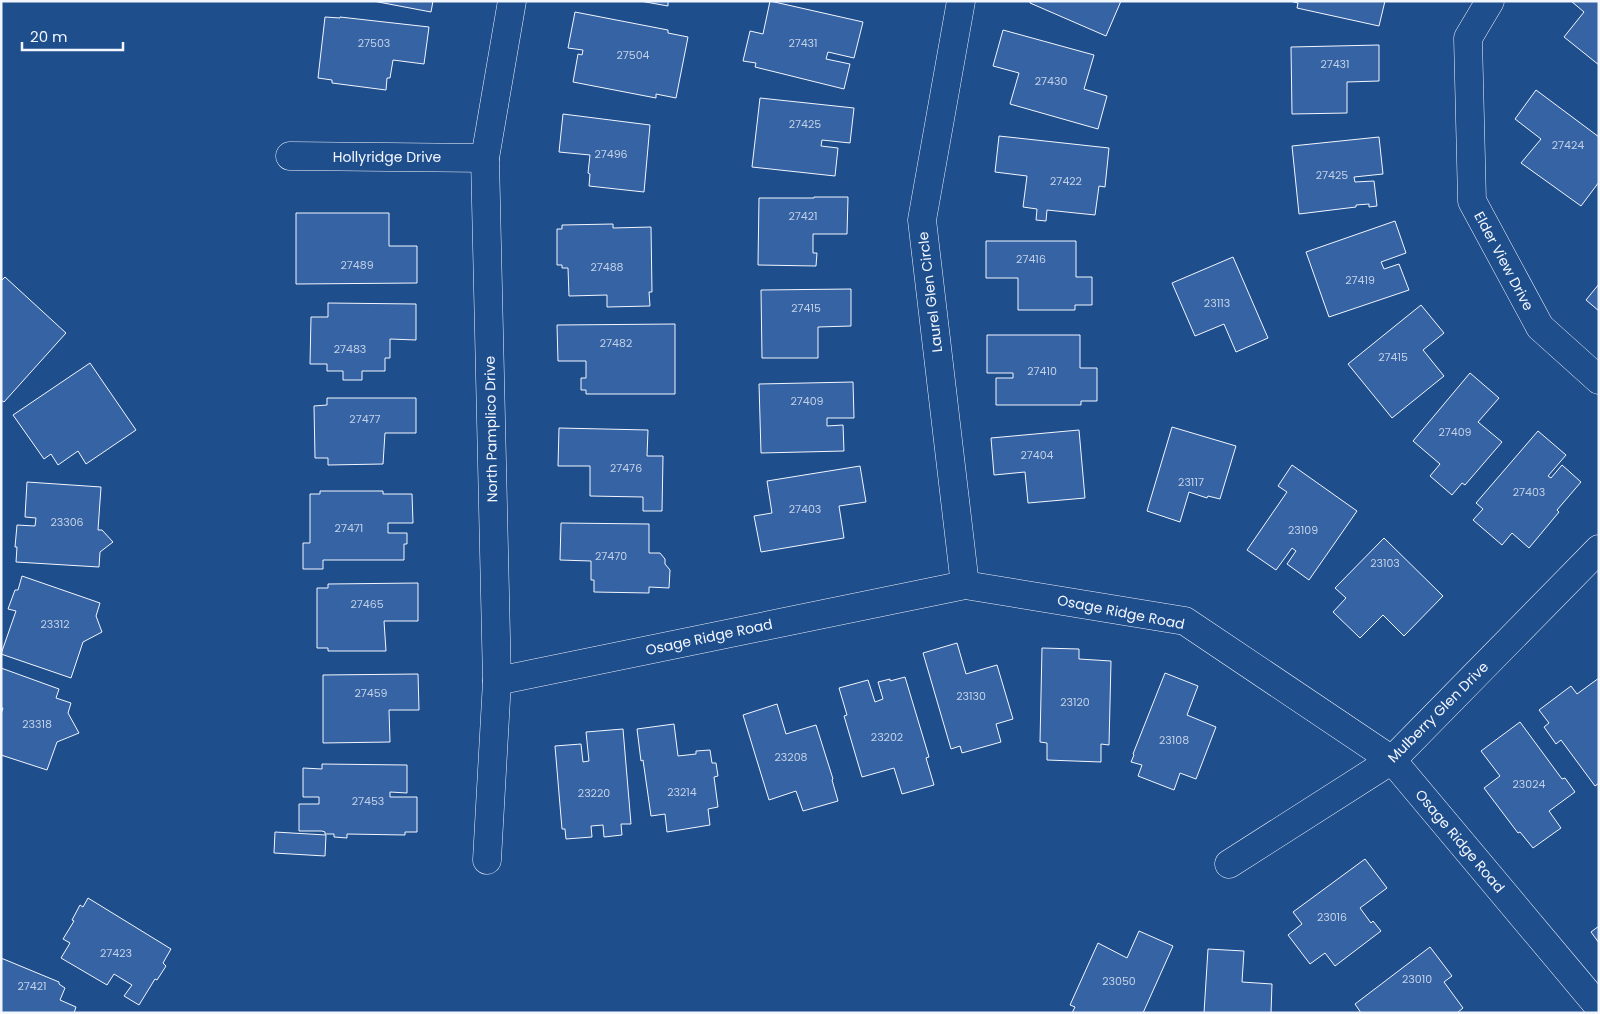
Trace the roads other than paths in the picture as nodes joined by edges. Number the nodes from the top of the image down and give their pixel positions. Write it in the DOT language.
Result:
graph roads {
  1 [pos="512,1"];
  2 [pos="961,1"];
  3 [pos="1490,1"];
  4 [pos="290,156"];
  5 [pos="484,158"];
  6 [pos="1599,380"];
  7 [pos="1599,549"];
  8 [pos="965,585"];
  9 [pos="497,681"];
  10 [pos="1392,760"];
  11 [pos="487,860"];
  12 [pos="1229,864"];
  13 [pos="1599,1007"];
  1 -- 5 [label="street, North Pamplico Drive"];
  2 -- 8 [label="street, Laurel Glen Circle"];
  3 -- 6 [label="street, Elder View Drive"];
  4 -- 5 [label="street, Hollyridge Drive"];
  5 -- 9 [label="street, North Pamplico Drive"];
  7 -- 10 [label="street, Mulberry Glen Drive"];
  8 -- 9 [label="street, Osage Ridge Road"];
  8 -- 10 [label="street, Osage Ridge Road"];
  9 -- 11 [label="street, North Pamplico Drive"];
  10 -- 12 [label="street, Mulberry Glen Drive"];
  10 -- 13 [label="street, Osage Ridge Road"];
}
